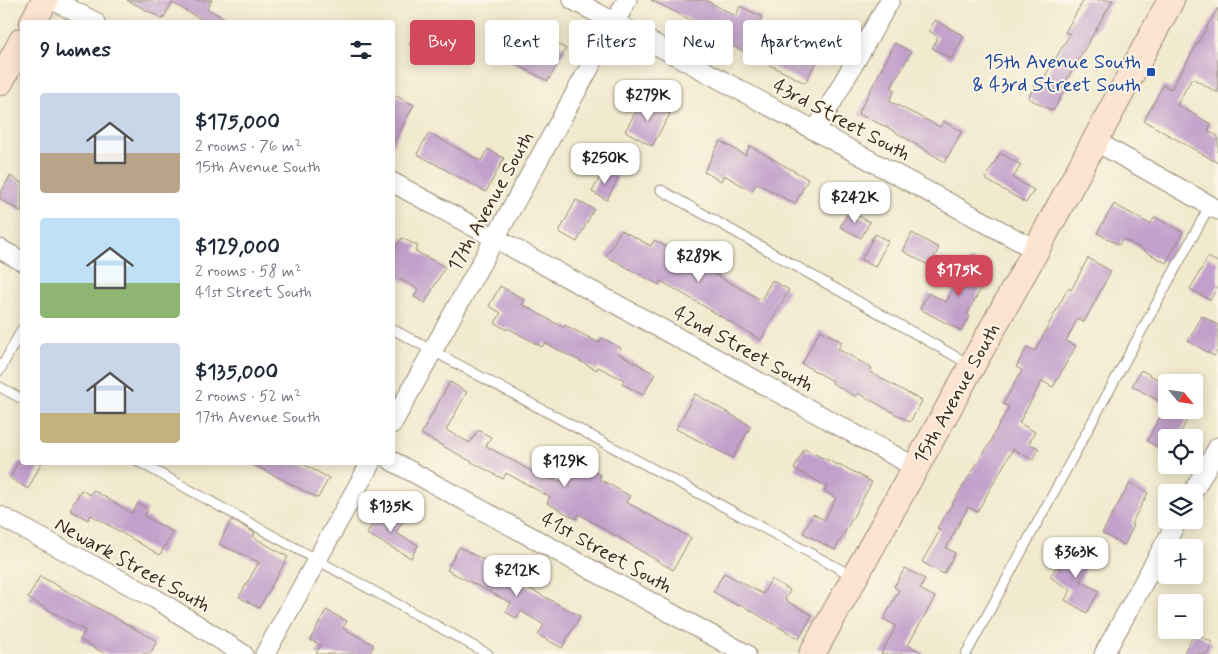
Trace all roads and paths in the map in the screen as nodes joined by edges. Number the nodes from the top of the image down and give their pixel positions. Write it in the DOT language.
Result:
graph roads {
  1 [pos="45,0"];
  2 [pos="53,0"];
  3 [pos="573,0"];
  4 [pos="627,0"];
  5 [pos="890,0"];
  6 [pos="1171,0"];
  7 [pos="34,20"];
  8 [pos="91,20"];
  9 [pos="610,20"];
  10 [pos="615,20"];
  11 [pos="655,44"];
  12 [pos="20,45"];
  13 [pos="590,65"];
  14 [pos="0,82"];
  15 [pos="816,130"];
  16 [pos="1095,142"];
  17 [pos="395,184"];
  18 [pos="661,190"];
  19 [pos="1214,208"];
  20 [pos="495,237"];
  21 [pos="0,249"];
  22 [pos="1036,250"];
  23 [pos="20,260"];
  24 [pos="395,331"];
  25 [pos="20,333"];
  26 [pos="433,351"];
  27 [pos="972,366"];
  28 [pos="0,370"];
  29 [pos="0,387"];
  30 [pos="20,398"];
  31 [pos="395,419"];
  32 [pos="1218,447"];
  33 [pos="395,462"];
  34 [pos="144,465"];
  35 [pos="369,465"];
  36 [pos="915,467"];
  37 [pos="1197,484"];
  38 [pos="0,516"];
  39 [pos="1173,529"];
  40 [pos="318,560"];
  41 [pos="854,577"];
  42 [pos="243,654"];
  43 [pos="265,654"];
  44 [pos="488,654"];
  45 [pos="746,654"];
  46 [pos="812,654"];
  47 [pos="966,654"];
  48 [pos="1104,654"];
  1 -- 7 [label="street"];
  2 -- 8 [label="street"];
  3 -- 9 [label="street, 43rd Street South"];
  4 -- 10 [label="street, 17th Avenue South"];
  5 -- 15 [label="street"];
  6 -- 16 [label="street, 15th Avenue South"];
  11 -- 15 [label="street, 43rd Street South"];
  12 -- 14 [label="street"];
  13 -- 20 [label="street, 17th Avenue South"];
  15 -- 22 [label="street, 43rd Street South"];
  16 -- 19 [label="street"];
  16 -- 22 [label="street, 15th Avenue South"];
  17 -- 20 [label="street, 42nd Street South"];
  18 -- 27 [label="lane"];
  19 -- 47 [label="lane"];
  20 -- 26 [label="street, 17th Avenue South"];
  20 -- 36 [label="street, 42nd Street South"];
  21 -- 23 [label="street"];
  22 -- 27 [label="street, 15th Avenue South"];
  24 -- 26 [label="lane"];
  25 -- 28 [label="lane"];
  26 -- 31 [label="street, 17th Avenue South"];
  26 -- 41 [label="lane"];
  27 -- 36 [label="street, 15th Avenue South"];
  29 -- 30 [label="lane"];
  32 -- 37 [label="street"];
  33 -- 45 [label="street, 41st Street South"];
  34 -- 40 [label="lane"];
  35 -- 40 [label="street"];
  36 -- 41 [label="street, 15th Avenue South"];
  38 -- 42 [label="street, Newark Street South"];
  39 -- 48 [label="street"];
  40 -- 43 [label="street"];
  40 -- 44 [label="lane"];
  41 -- 46 [label="street, 15th Avenue South"];
}
